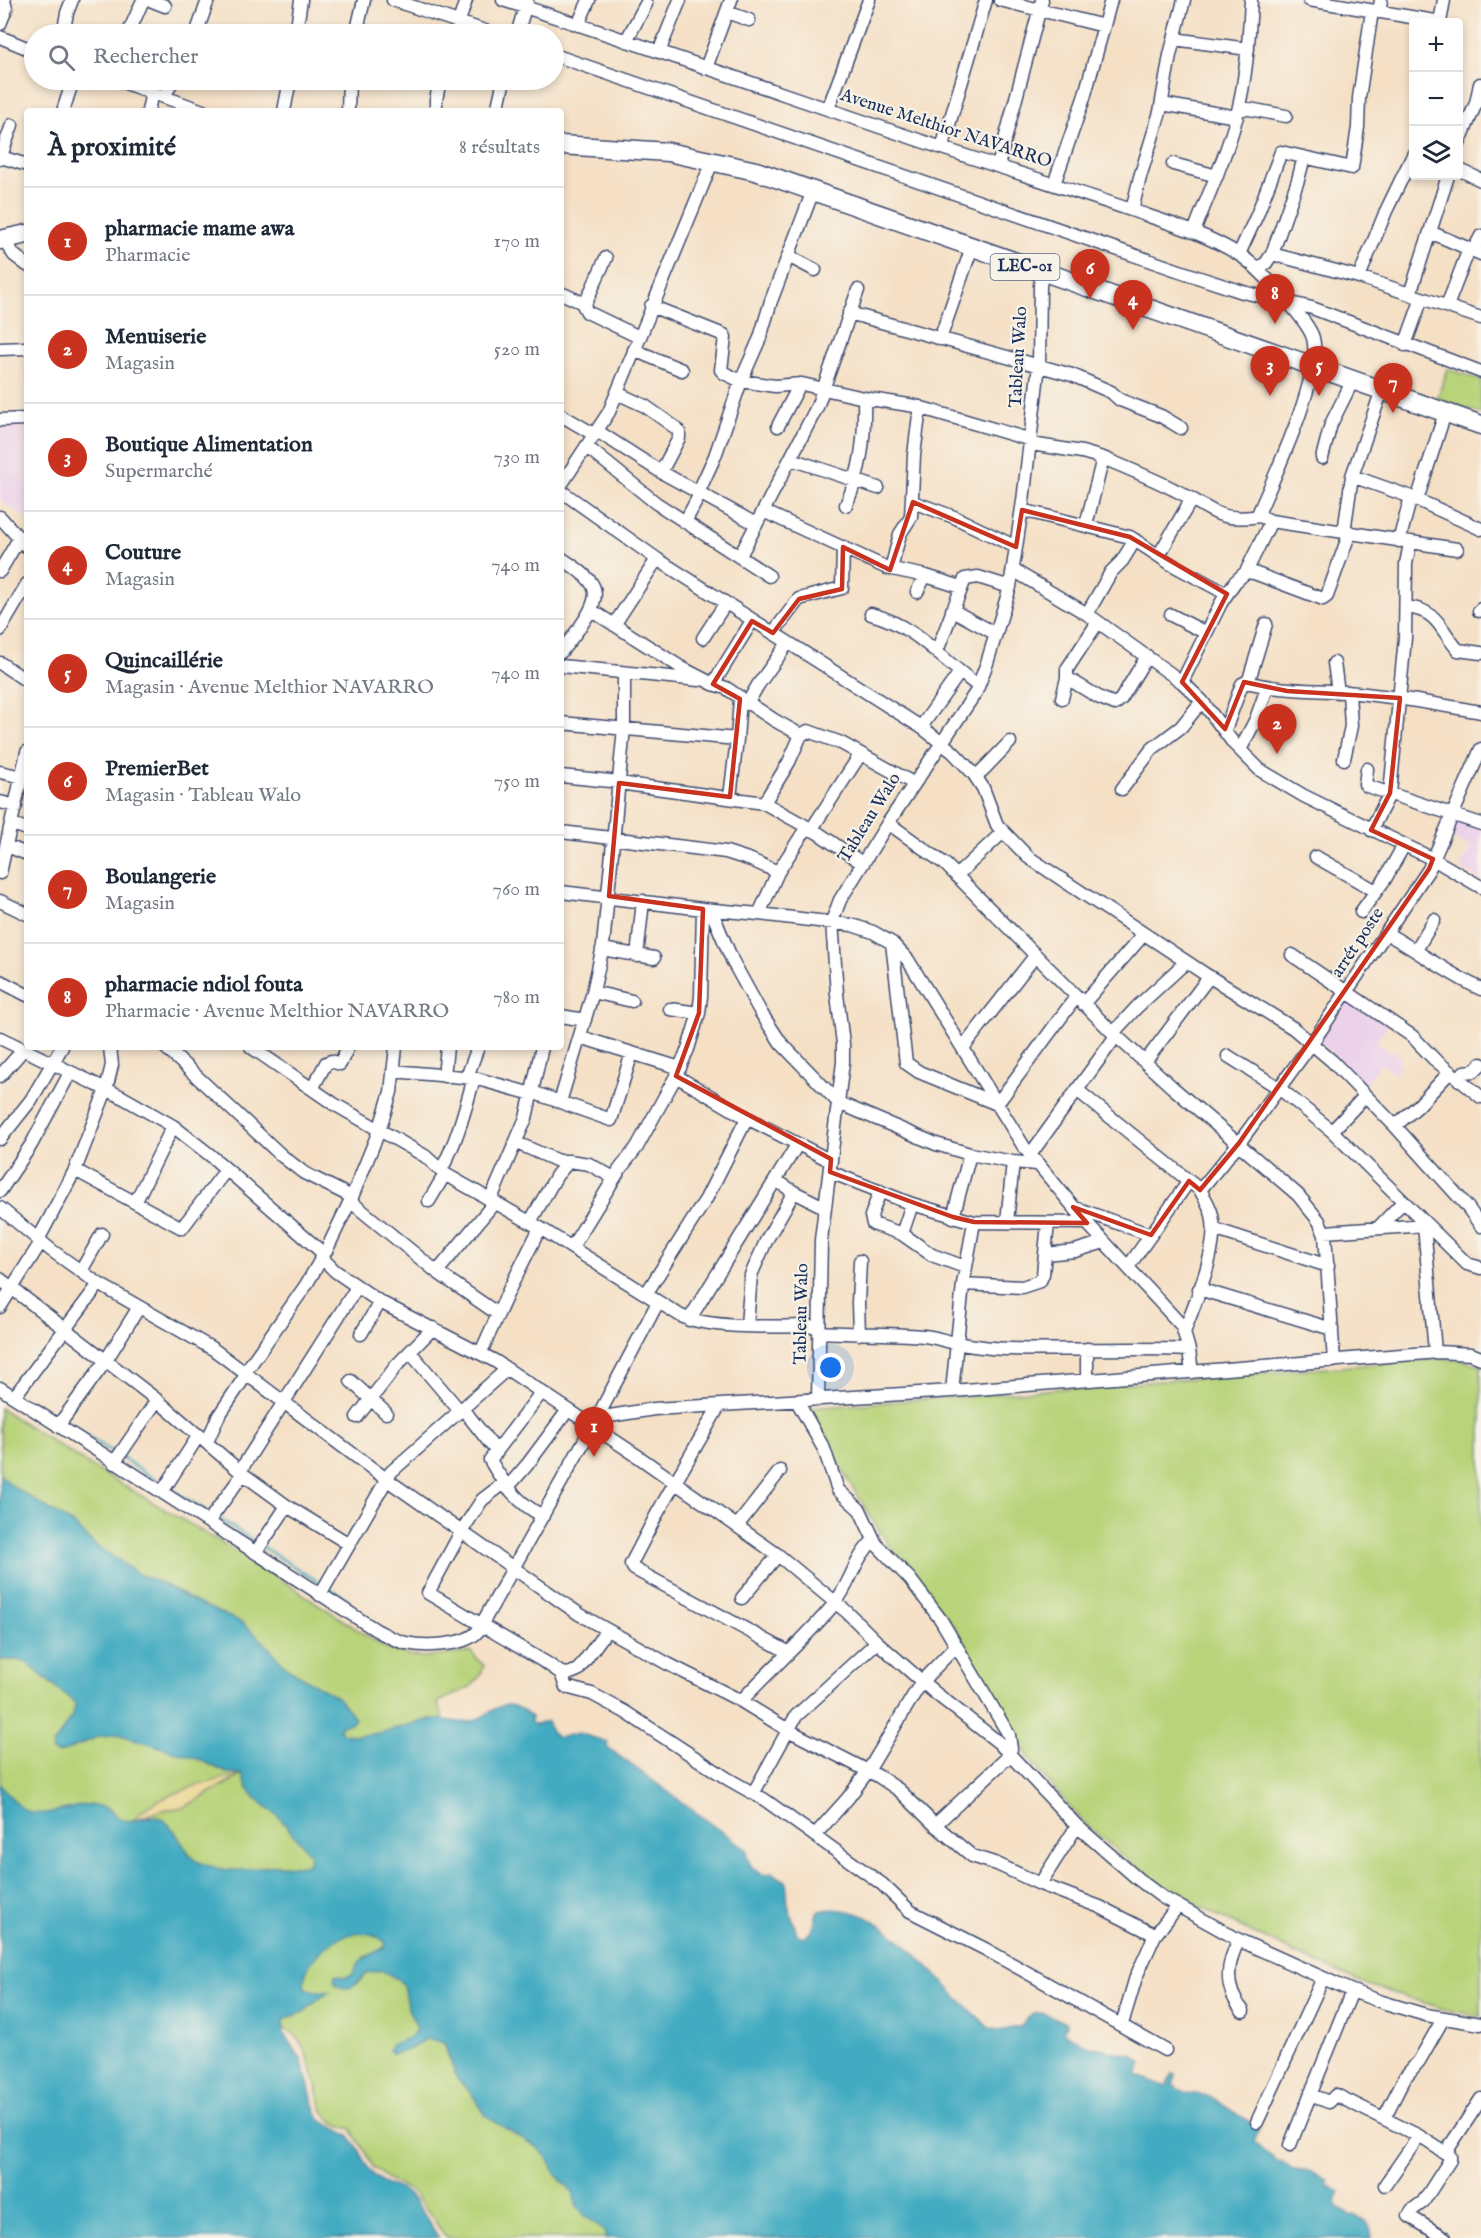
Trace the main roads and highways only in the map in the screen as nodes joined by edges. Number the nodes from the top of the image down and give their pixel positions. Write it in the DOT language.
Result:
graph roads {
  1 [pos="564,145"];
  2 [pos="24,235"];
  3 [pos="2,240"];
  4 [pos="1481,425"];
  1 -- 4 [label="highway, LEC-01"];
  2 -- 3 [label="highway"];
}
